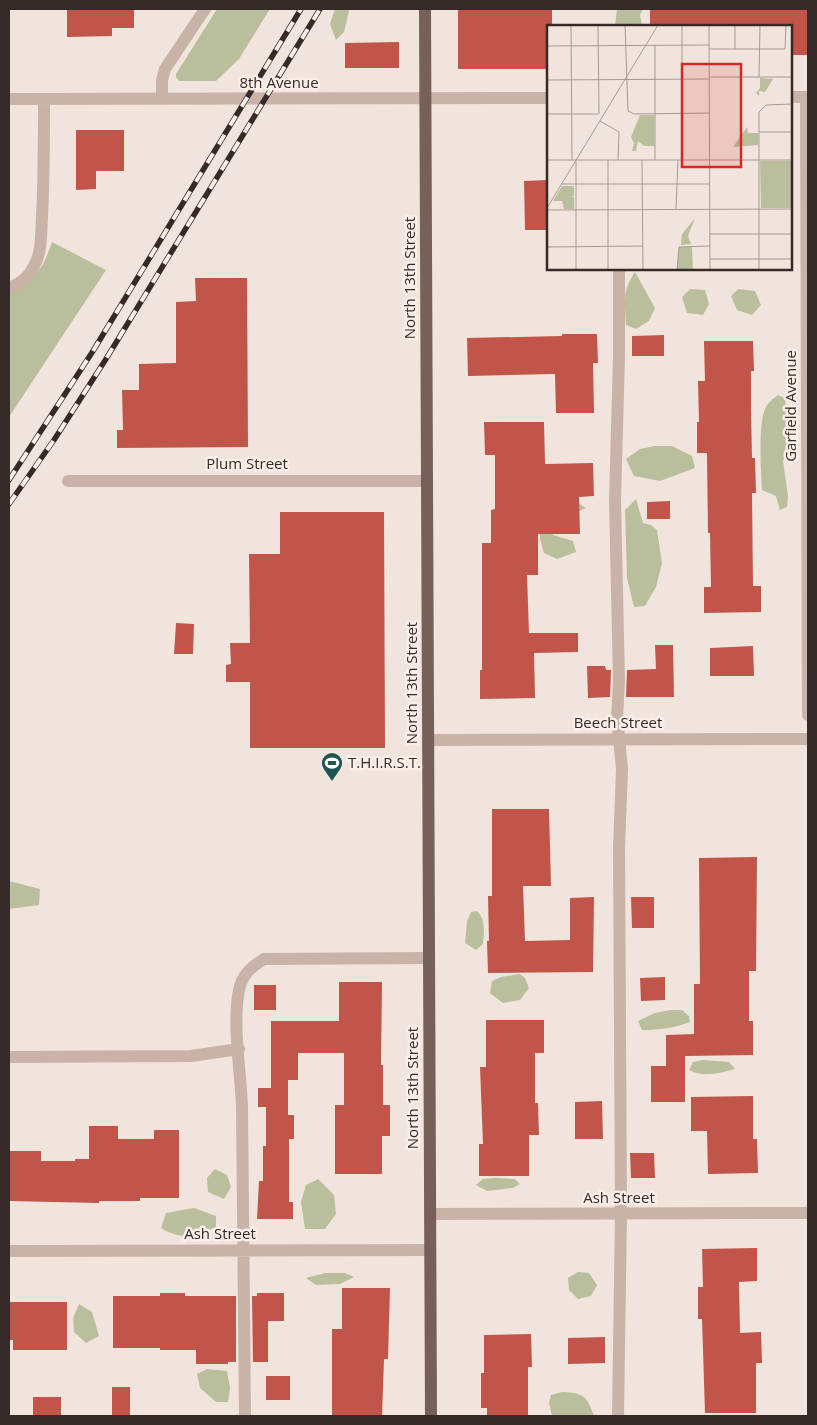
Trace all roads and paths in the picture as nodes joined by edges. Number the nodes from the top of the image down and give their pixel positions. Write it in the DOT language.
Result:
graph roads {
  1 [pos="205,9"];
  2 [pos="425,9"];
  3 [pos="792,97"];
  4 [pos="807,97"];
  5 [pos="547,98"];
  6 [pos="9,99"];
  7 [pos="44,99"];
  8 [pos="162,99"];
  9 [pos="425,99"];
  10 [pos="618,270"];
  11 [pos="9,288"];
  12 [pos="68,480"];
  13 [pos="427,481"];
  14 [pos="808,715"];
  15 [pos="808,738"];
  16 [pos="620,739"];
  17 [pos="428,740"];
  18 [pos="429,958"];
  19 [pos="239,1049"];
  20 [pos="9,1057"];
  21 [pos="808,1213"];
  22 [pos="430,1214"];
  23 [pos="621,1214"];
  24 [pos="430,1250"];
  25 [pos="9,1251"];
  26 [pos="244,1251"];
  27 [pos="245,1416"];
  28 [pos="431,1416"];
  29 [pos="618,1416"];
  1 -- 8 [label="street"];
  2 -- 9 [label="main road, North 13th Street"];
  3 -- 4 [label="street"];
  4 -- 14 [label="street, Garfield Avenue"];
  5 -- 9 [label="street, 8th Avenue"];
  6 -- 7 [label="street, 8th Avenue"];
  7 -- 8 [label="street, 8th Avenue"];
  7 -- 11 [label="street"];
  8 -- 9 [label="street, 8th Avenue"];
  9 -- 13 [label="main road, North 13th Street"];
  10 -- 16 [label="street"];
  12 -- 13 [label="street, Plum Street"];
  13 -- 17 [label="main road, North 13th Street"];
  15 -- 16 [label="street, Beech Street"];
  16 -- 17 [label="street, Beech Street"];
  16 -- 23 [label="street"];
  17 -- 18 [label="main road, North 13th Street"];
  18 -- 19 [label="street"];
  18 -- 22 [label="main road, North 13th Street"];
  19 -- 20 [label="street"];
  19 -- 26 [label="street"];
  21 -- 23 [label="street, Ash Street"];
  22 -- 23 [label="street, Ash Street"];
  22 -- 24 [label="main road, North 13th Street"];
  23 -- 29 [label="street"];
  24 -- 26 [label="street, Ash Street"];
  24 -- 28 [label="main road, North 13th Street"];
  25 -- 26 [label="street, Ash Street"];
  26 -- 27 [label="street"];
}
